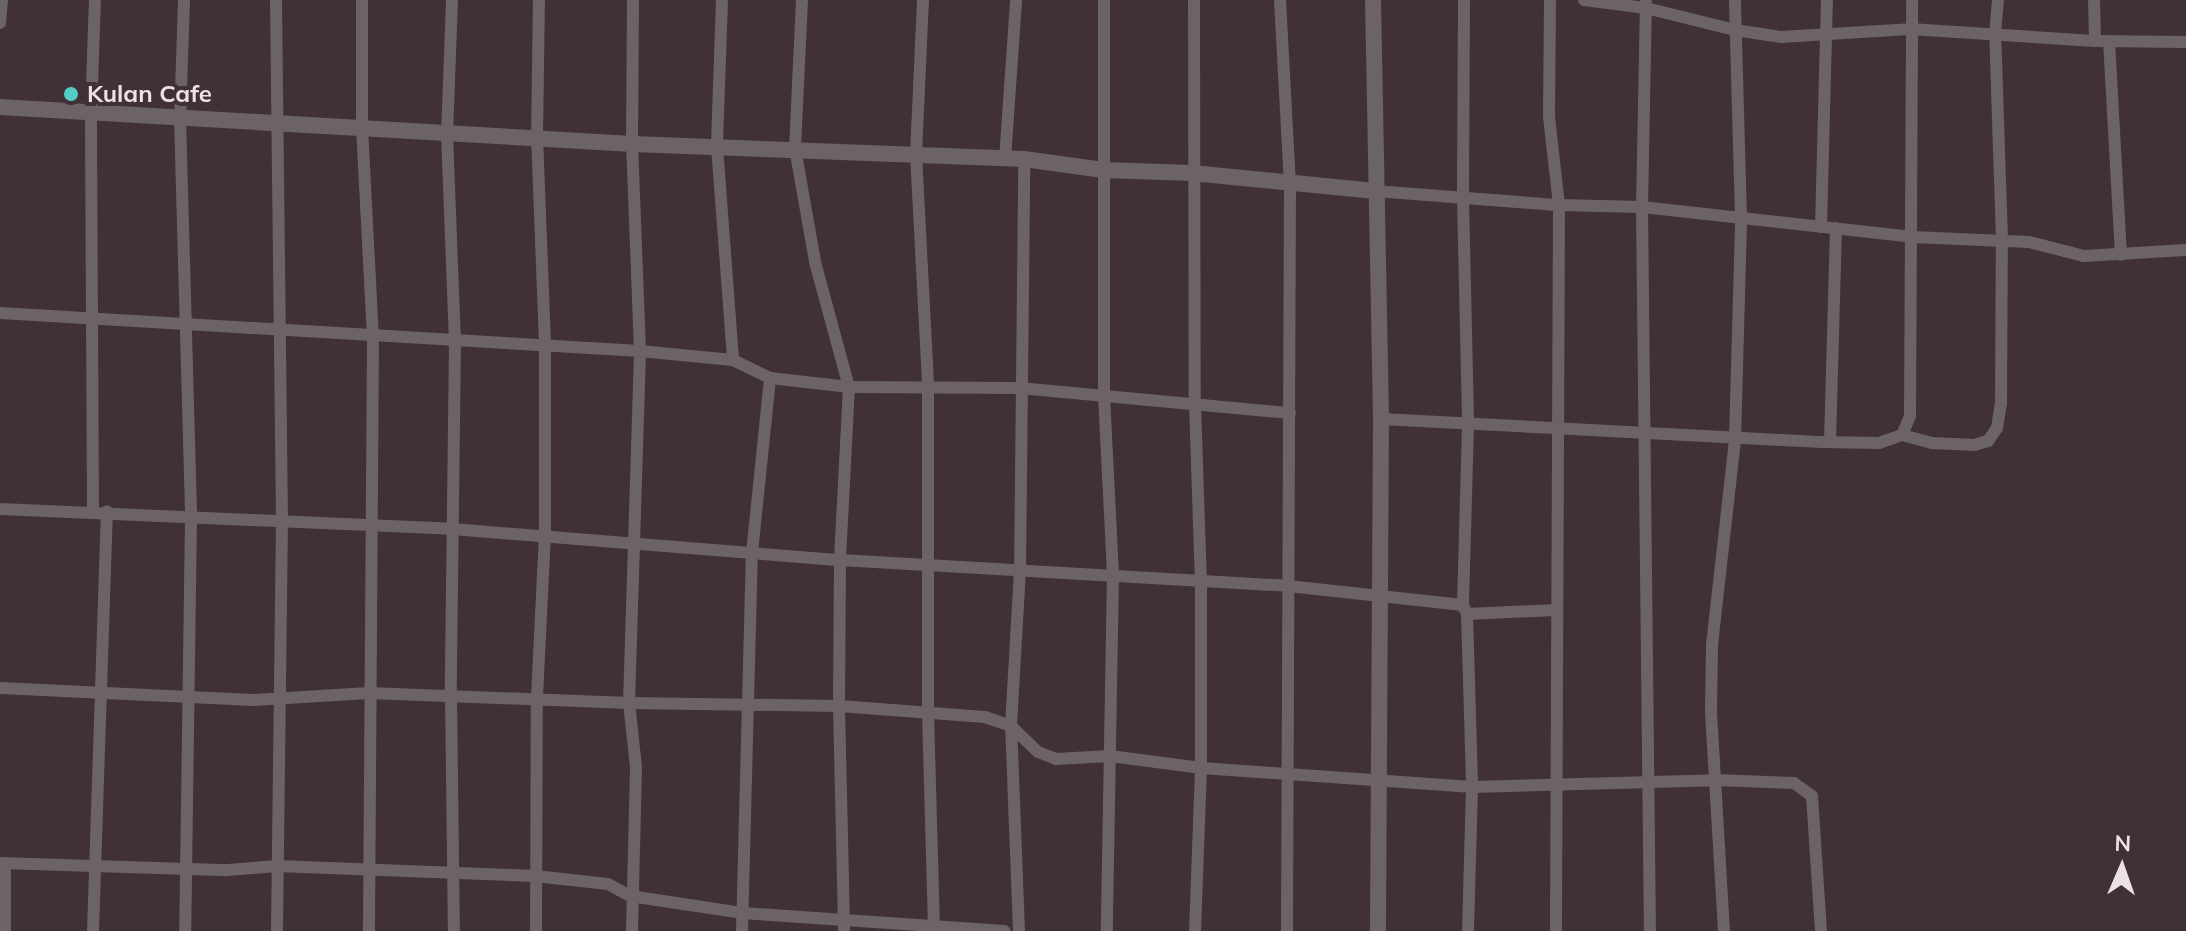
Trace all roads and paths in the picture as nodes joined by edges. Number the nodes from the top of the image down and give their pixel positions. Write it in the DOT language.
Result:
graph roads {
  1 [pos="2,0"];
  2 [pos="95,0"];
  3 [pos="184,0"];
  4 [pos="276,0"];
  5 [pos="362,0"];
  6 [pos="452,0"];
  7 [pos="539,0"];
  8 [pos="633,0"];
  9 [pos="722,0"];
  10 [pos="802,0"];
  11 [pos="923,0"];
  12 [pos="1016,0"];
  13 [pos="1104,0"];
  14 [pos="1194,0"];
  15 [pos="1280,0"];
  16 [pos="1373,0"];
  17 [pos="1464,0"];
  18 [pos="1550,0"];
  19 [pos="1584,0"];
  20 [pos="1735,0"];
  21 [pos="1827,0"];
  22 [pos="1912,0"];
  23 [pos="1998,0"];
  24 [pos="2094,0"];
  25 [pos="1646,4"];
  26 [pos="0,23"];
  27 [pos="1910,29"];
  28 [pos="1735,30"];
  29 [pos="1995,34"];
  30 [pos="1826,37"];
  31 [pos="2102,41"];
  32 [pos="2186,42"];
  33 [pos="0,107"];
  34 [pos="91,113"];
  35 [pos="180,118"];
  36 [pos="275,124"];
  37 [pos="362,128"];
  38 [pos="447,134"];
  39 [pos="537,139"];
  40 [pos="632,144"];
  41 [pos="717,146"];
  42 [pos="795,148"];
  43 [pos="916,154"];
  44 [pos="1005,159"];
  45 [pos="1024,159"];
  46 [pos="1103,170"];
  47 [pos="1192,173"];
  48 [pos="1290,182"];
  49 [pos="1375,191"];
  50 [pos="1463,199"];
  51 [pos="1559,205"];
  52 [pos="1642,207"];
  53 [pos="1741,218"];
  54 [pos="1821,227"];
  55 [pos="1836,228"];
  56 [pos="1912,237"];
  57 [pos="2002,240"];
  58 [pos="2186,250"];
  59 [pos="2121,255"];
  60 [pos="0,313"];
  61 [pos="94,317"];
  62 [pos="188,322"];
  63 [pos="277,327"];
  64 [pos="373,337"];
  65 [pos="455,342"];
  66 [pos="545,344"];
  67 [pos="640,351"];
  68 [pos="733,360"];
  69 [pos="770,378"];
  70 [pos="928,386"];
  71 [pos="849,387"];
  72 [pos="1019,388"];
  73 [pos="1104,396"];
  74 [pos="1195,404"];
  75 [pos="1290,413"];
  76 [pos="1381,419"];
  77 [pos="1468,425"];
  78 [pos="1556,430"];
  79 [pos="1645,433"];
  80 [pos="1902,435"];
  81 [pos="1735,439"];
  82 [pos="1830,442"];
  83 [pos="0,509"];
  84 [pos="93,511"];
  85 [pos="107,511"];
  86 [pos="191,517"];
  87 [pos="282,520"];
  88 [pos="372,524"];
  89 [pos="452,529"];
  90 [pos="545,536"];
  91 [pos="632,541"];
  92 [pos="752,553"];
  93 [pos="840,560"];
  94 [pos="930,565"];
  95 [pos="1020,572"];
  96 [pos="1113,574"];
  97 [pos="1201,581"];
  98 [pos="1288,586"];
  99 [pos="1379,596"];
  100 [pos="1465,610"];
  101 [pos="1556,610"];
  102 [pos="0,688"];
  103 [pos="102,692"];
  104 [pos="369,693"];
  105 [pos="451,694"];
  106 [pos="281,697"];
  107 [pos="537,697"];
  108 [pos="188,699"];
  109 [pos="629,703"];
  110 [pos="747,703"];
  111 [pos="839,706"];
  112 [pos="928,713"];
  113 [pos="1011,726"];
  114 [pos="1110,756"];
  115 [pos="1201,768"];
  116 [pos="1289,772"];
  117 [pos="1716,780"];
  118 [pos="1379,781"];
  119 [pos="1555,782"];
  120 [pos="1649,782"];
  121 [pos="1472,787"];
  122 [pos="3,864"];
  123 [pos="93,866"];
  124 [pos="277,866"];
  125 [pos="186,868"];
  126 [pos="369,870"];
  127 [pos="453,871"];
  128 [pos="535,876"];
  129 [pos="630,896"];
  130 [pos="742,913"];
  131 [pos="934,925"];
  132 [pos="844,926"];
  133 [pos="5,931"];
  134 [pos="93,931"];
  135 [pos="185,931"];
  136 [pos="277,931"];
  137 [pos="369,931"];
  138 [pos="454,931"];
  139 [pos="536,931"];
  140 [pos="632,931"];
  141 [pos="742,931"];
  142 [pos="1004,931"];
  143 [pos="1019,931"];
  144 [pos="1107,931"];
  145 [pos="1195,931"];
  146 [pos="1287,931"];
  147 [pos="1378,931"];
  148 [pos="1468,931"];
  149 [pos="1556,931"];
  150 [pos="1650,931"];
  151 [pos="1724,931"];
  152 [pos="1821,931"];
  1 -- 26 [label="street"];
  2 -- 34 [label="street"];
  3 -- 35 [label="street"];
  4 -- 36 [label="street"];
  5 -- 37 [label="street"];
  6 -- 38 [label="street"];
  7 -- 39 [label="street"];
  8 -- 40 [label="street"];
  9 -- 41 [label="street"];
  10 -- 42 [label="street"];
  11 -- 43 [label="street"];
  12 -- 44 [label="street"];
  13 -- 46 [label="street"];
  14 -- 47 [label="street"];
  15 -- 48 [label="street"];
  16 -- 49 [label="street"];
  17 -- 50 [label="street"];
  18 -- 51 [label="street"];
  19 -- 25 [label="street"];
  20 -- 28 [label="street"];
  21 -- 30 [label="street"];
  22 -- 27 [label="street"];
  23 -- 29 [label="street"];
  24 -- 31 [label="street"];
  25 -- 28 [label="street"];
  25 -- 52 [label="street"];
  27 -- 29 [label="street"];
  27 -- 30 [label="street"];
  27 -- 56 [label="street"];
  28 -- 30 [label="street"];
  28 -- 53 [label="street"];
  29 -- 31 [label="street"];
  29 -- 57 [label="street"];
  30 -- 54 [label="street"];
  31 -- 32 [label="street"];
  31 -- 59 [label="street"];
  33 -- 34 [label="street"];
  34 -- 35 [label="street"];
  34 -- 61 [label="street"];
  35 -- 36 [label="street"];
  35 -- 62 [label="street"];
  36 -- 37 [label="street"];
  36 -- 63 [label="street"];
  37 -- 38 [label="street"];
  37 -- 64 [label="street"];
  38 -- 39 [label="street"];
  38 -- 65 [label="street"];
  39 -- 40 [label="street"];
  39 -- 66 [label="street"];
  40 -- 41 [label="street"];
  40 -- 67 [label="street"];
  41 -- 42 [label="street"];
  41 -- 68 [label="street"];
  42 -- 43 [label="street"];
  42 -- 71 [label="street"];
  43 -- 44 [label="street"];
  43 -- 70 [label="street"];
  44 -- 45 [label="street"];
  45 -- 46 [label="street"];
  45 -- 72 [label="street"];
  46 -- 47 [label="street"];
  46 -- 73 [label="street"];
  47 -- 48 [label="street"];
  47 -- 74 [label="street"];
  48 -- 49 [label="street"];
  48 -- 75 [label="street"];
  49 -- 50 [label="street"];
  49 -- 76 [label="street"];
  50 -- 51 [label="street"];
  50 -- 77 [label="street"];
  51 -- 52 [label="street"];
  51 -- 78 [label="street"];
  52 -- 53 [label="street"];
  52 -- 79 [label="street"];
  53 -- 54 [label="street"];
  53 -- 81 [label="street"];
  54 -- 55 [label="street"];
  55 -- 56 [label="street"];
  55 -- 82 [label="street"];
  56 -- 57 [label="street"];
  56 -- 80 [label="street"];
  57 -- 59 [label="street"];
  57 -- 80 [label="street"];
  58 -- 59 [label="street"];
  60 -- 61 [label="street"];
  61 -- 62 [label="street"];
  61 -- 84 [label="street"];
  62 -- 63 [label="street"];
  62 -- 86 [label="street"];
  63 -- 64 [label="street"];
  63 -- 87 [label="street"];
  64 -- 65 [label="street"];
  64 -- 88 [label="street"];
  65 -- 66 [label="street"];
  65 -- 89 [label="street"];
  66 -- 67 [label="street"];
  66 -- 90 [label="street"];
  67 -- 68 [label="street"];
  67 -- 91 [label="street"];
  68 -- 69 [label="street"];
  69 -- 71 [label="street"];
  69 -- 92 [label="street"];
  70 -- 71 [label="street"];
  70 -- 72 [label="street"];
  70 -- 94 [label="street"];
  71 -- 93 [label="street"];
  72 -- 73 [label="street"];
  72 -- 95 [label="street"];
  73 -- 74 [label="street"];
  73 -- 96 [label="street"];
  74 -- 75 [label="street"];
  74 -- 97 [label="street"];
  75 -- 98 [label="street"];
  76 -- 77 [label="street"];
  76 -- 99 [label="street"];
  77 -- 78 [label="street"];
  77 -- 100 [label="street"];
  78 -- 79 [label="street"];
  78 -- 101 [label="street"];
  79 -- 81 [label="street"];
  79 -- 120 [label="street"];
  80 -- 82 [label="street"];
  81 -- 82 [label="street"];
  81 -- 117 [label="street"];
  83 -- 84 [label="street"];
  84 -- 85 [label="street"];
  85 -- 86 [label="street"];
  85 -- 103 [label="street"];
  86 -- 87 [label="street"];
  86 -- 108 [label="street"];
  87 -- 88 [label="street"];
  87 -- 106 [label="street"];
  88 -- 89 [label="street"];
  88 -- 104 [label="street"];
  89 -- 90 [label="street"];
  89 -- 105 [label="street"];
  90 -- 91 [label="street"];
  90 -- 107 [label="street"];
  91 -- 92 [label="street"];
  91 -- 109 [label="street"];
  92 -- 93 [label="street"];
  92 -- 110 [label="street"];
  93 -- 94 [label="street"];
  93 -- 111 [label="street"];
  94 -- 95 [label="street"];
  94 -- 112 [label="street"];
  95 -- 96 [label="street"];
  95 -- 113 [label="street"];
  96 -- 97 [label="street"];
  96 -- 114 [label="street"];
  97 -- 98 [label="street"];
  97 -- 115 [label="street"];
  98 -- 99 [label="street"];
  98 -- 116 [label="street"];
  99 -- 100 [label="street"];
  99 -- 118 [label="street"];
  100 -- 101 [label="street"];
  100 -- 121 [label="street"];
  101 -- 119 [label="street"];
  102 -- 103 [label="street"];
  103 -- 108 [label="street"];
  103 -- 123 [label="street"];
  104 -- 105 [label="street"];
  104 -- 106 [label="street"];
  104 -- 126 [label="street"];
  105 -- 107 [label="street"];
  105 -- 127 [label="street"];
  106 -- 108 [label="street"];
  106 -- 124 [label="street"];
  107 -- 109 [label="street"];
  107 -- 128 [label="street"];
  108 -- 125 [label="street"];
  109 -- 110 [label="street"];
  109 -- 129 [label="street"];
  110 -- 111 [label="street"];
  110 -- 130 [label="street"];
  111 -- 112 [label="street"];
  111 -- 132 [label="street"];
  112 -- 113 [label="street"];
  112 -- 131 [label="street"];
  113 -- 114 [label="street"];
  113 -- 143 [label="street"];
  114 -- 115 [label="street"];
  114 -- 144 [label="street"];
  115 -- 116 [label="street"];
  115 -- 145 [label="street"];
  116 -- 118 [label="street"];
  116 -- 146 [label="street"];
  117 -- 120 [label="street"];
  117 -- 151 [label="street"];
  117 -- 152 [label="street"];
  118 -- 121 [label="street"];
  118 -- 147 [label="street"];
  119 -- 120 [label="street"];
  119 -- 121 [label="street"];
  119 -- 149 [label="street"];
  120 -- 150 [label="street"];
  121 -- 148 [label="street"];
  122 -- 123 [label="street"];
  122 -- 133 [label="street"];
  123 -- 125 [label="street"];
  123 -- 134 [label="street"];
  124 -- 125 [label="street"];
  124 -- 126 [label="street"];
  124 -- 136 [label="street"];
  125 -- 135 [label="street"];
  126 -- 127 [label="street"];
  126 -- 137 [label="street"];
  127 -- 128 [label="street"];
  127 -- 138 [label="street"];
  128 -- 129 [label="street"];
  128 -- 139 [label="street"];
  129 -- 130 [label="street"];
  129 -- 140 [label="street"];
  130 -- 132 [label="street"];
  130 -- 141 [label="street"];
  131 -- 132 [label="street"];
  131 -- 142 [label="street"];
}
